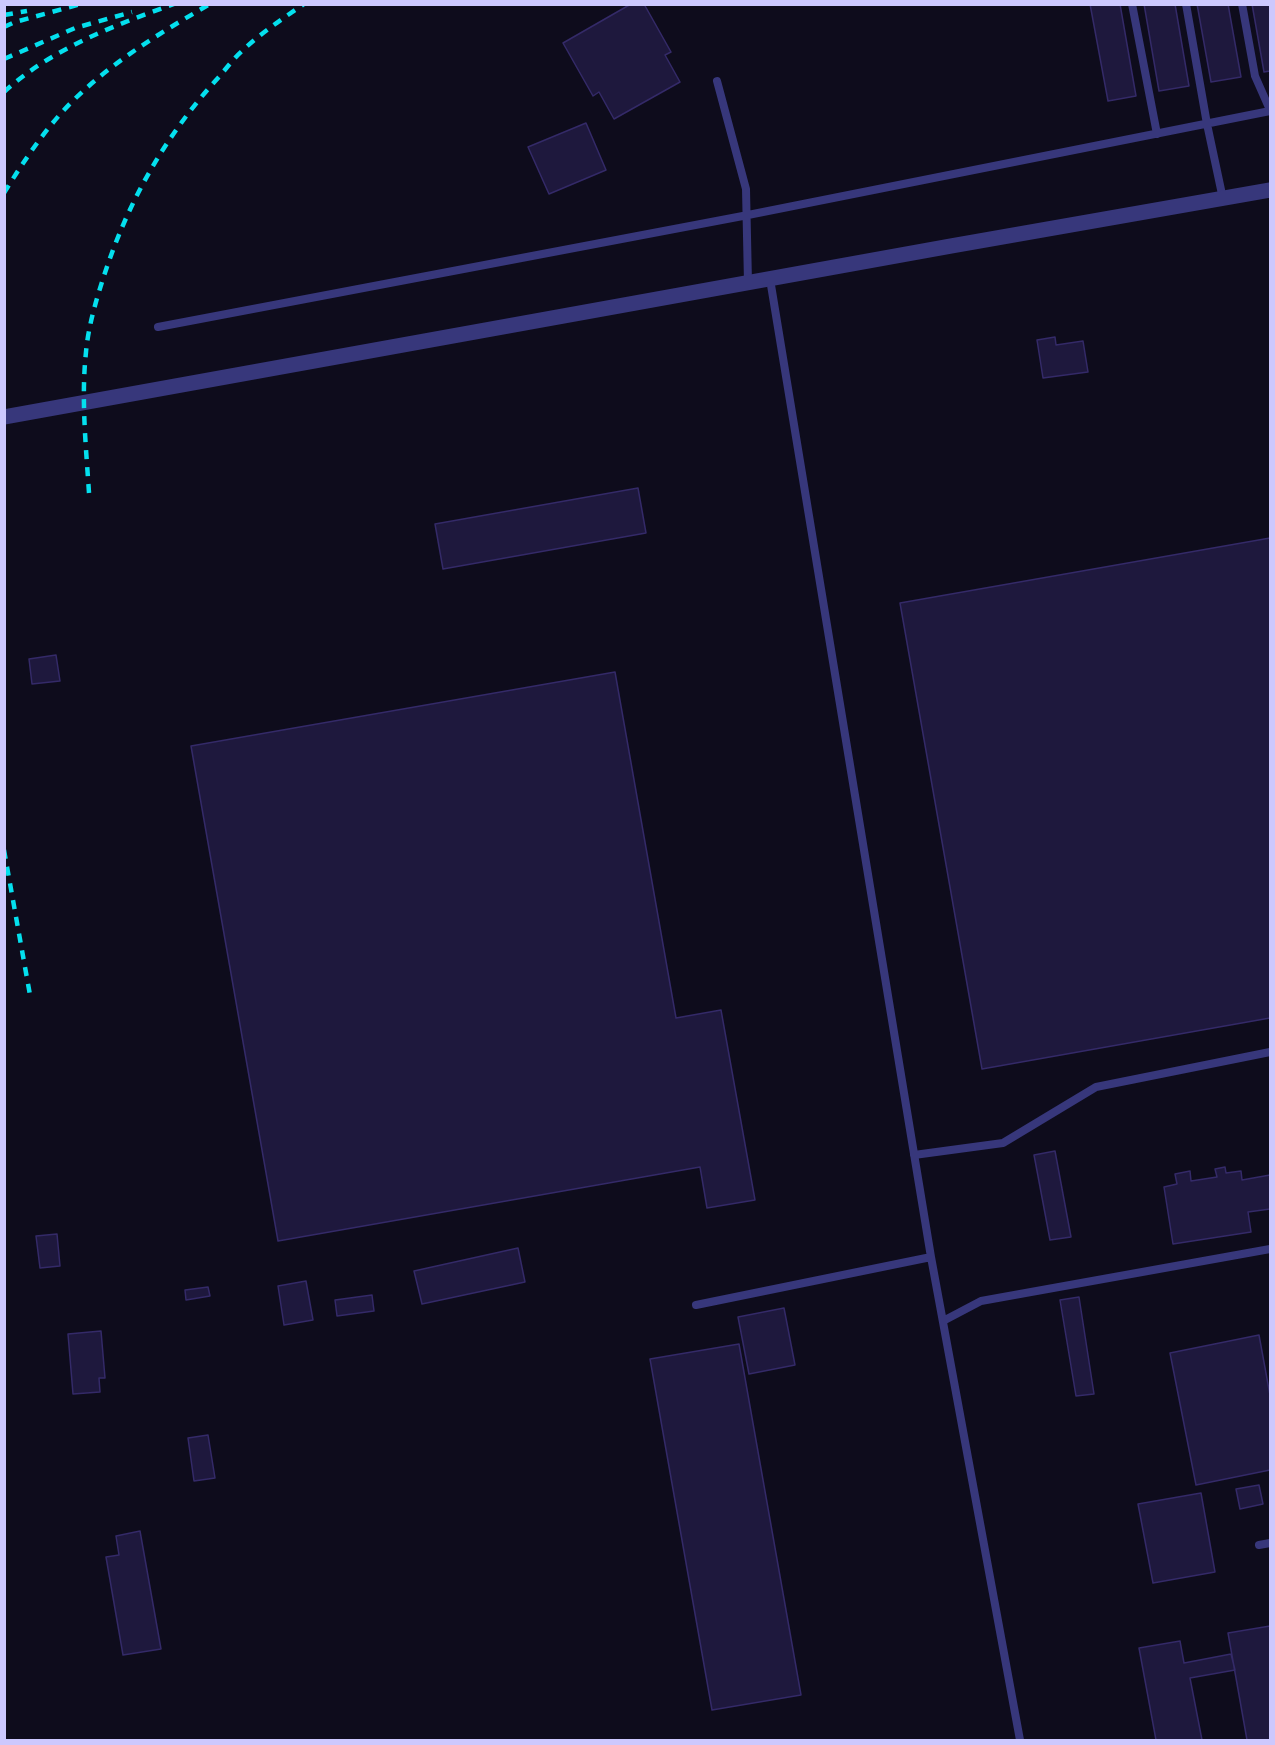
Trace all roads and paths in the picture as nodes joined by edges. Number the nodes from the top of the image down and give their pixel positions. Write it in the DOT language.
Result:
graph roads {
  1 [pos="1132,4"];
  2 [pos="1186,4"];
  3 [pos="1242,4"];
  4 [pos="717,81"];
  5 [pos="1270,111"];
  6 [pos="1207,124"];
  7 [pos="1157,134"];
  8 [pos="1270,190"];
  9 [pos="1223,199"];
  10 [pos="748,215"];
  11 [pos="770,279"];
  12 [pos="748,283"];
  13 [pos="158,327"];
  14 [pos="4,417"];
  15 [pos="1270,1052"];
  16 [pos="914,1155"];
  17 [pos="1270,1249"];
  18 [pos="931,1257"];
  19 [pos="696,1305"];
  20 [pos="943,1321"];
  21 [pos="1270,1543"];
  22 [pos="1259,1545"];
  23 [pos="1020,1740"];
  1 -- 7 [label="lane"];
  2 -- 6 [label="lane"];
  3 -- 5 [label="lane"];
  4 -- 10 [label="lane"];
  5 -- 6 [label="lane"];
  6 -- 7 [label="lane"];
  6 -- 9 [label="lane"];
  7 -- 10 [label="lane"];
  8 -- 9 [label="street"];
  9 -- 11 [label="street"];
  10 -- 12 [label="lane"];
  10 -- 13 [label="lane"];
  11 -- 12 [label="street"];
  11 -- 16 [label="lane"];
  12 -- 14 [label="street"];
  15 -- 16 [label="lane"];
  16 -- 18 [label="lane"];
  17 -- 20 [label="lane"];
  18 -- 19 [label="lane"];
  18 -- 20 [label="lane"];
  20 -- 23 [label="lane"];
  21 -- 22 [label="lane"];
}
